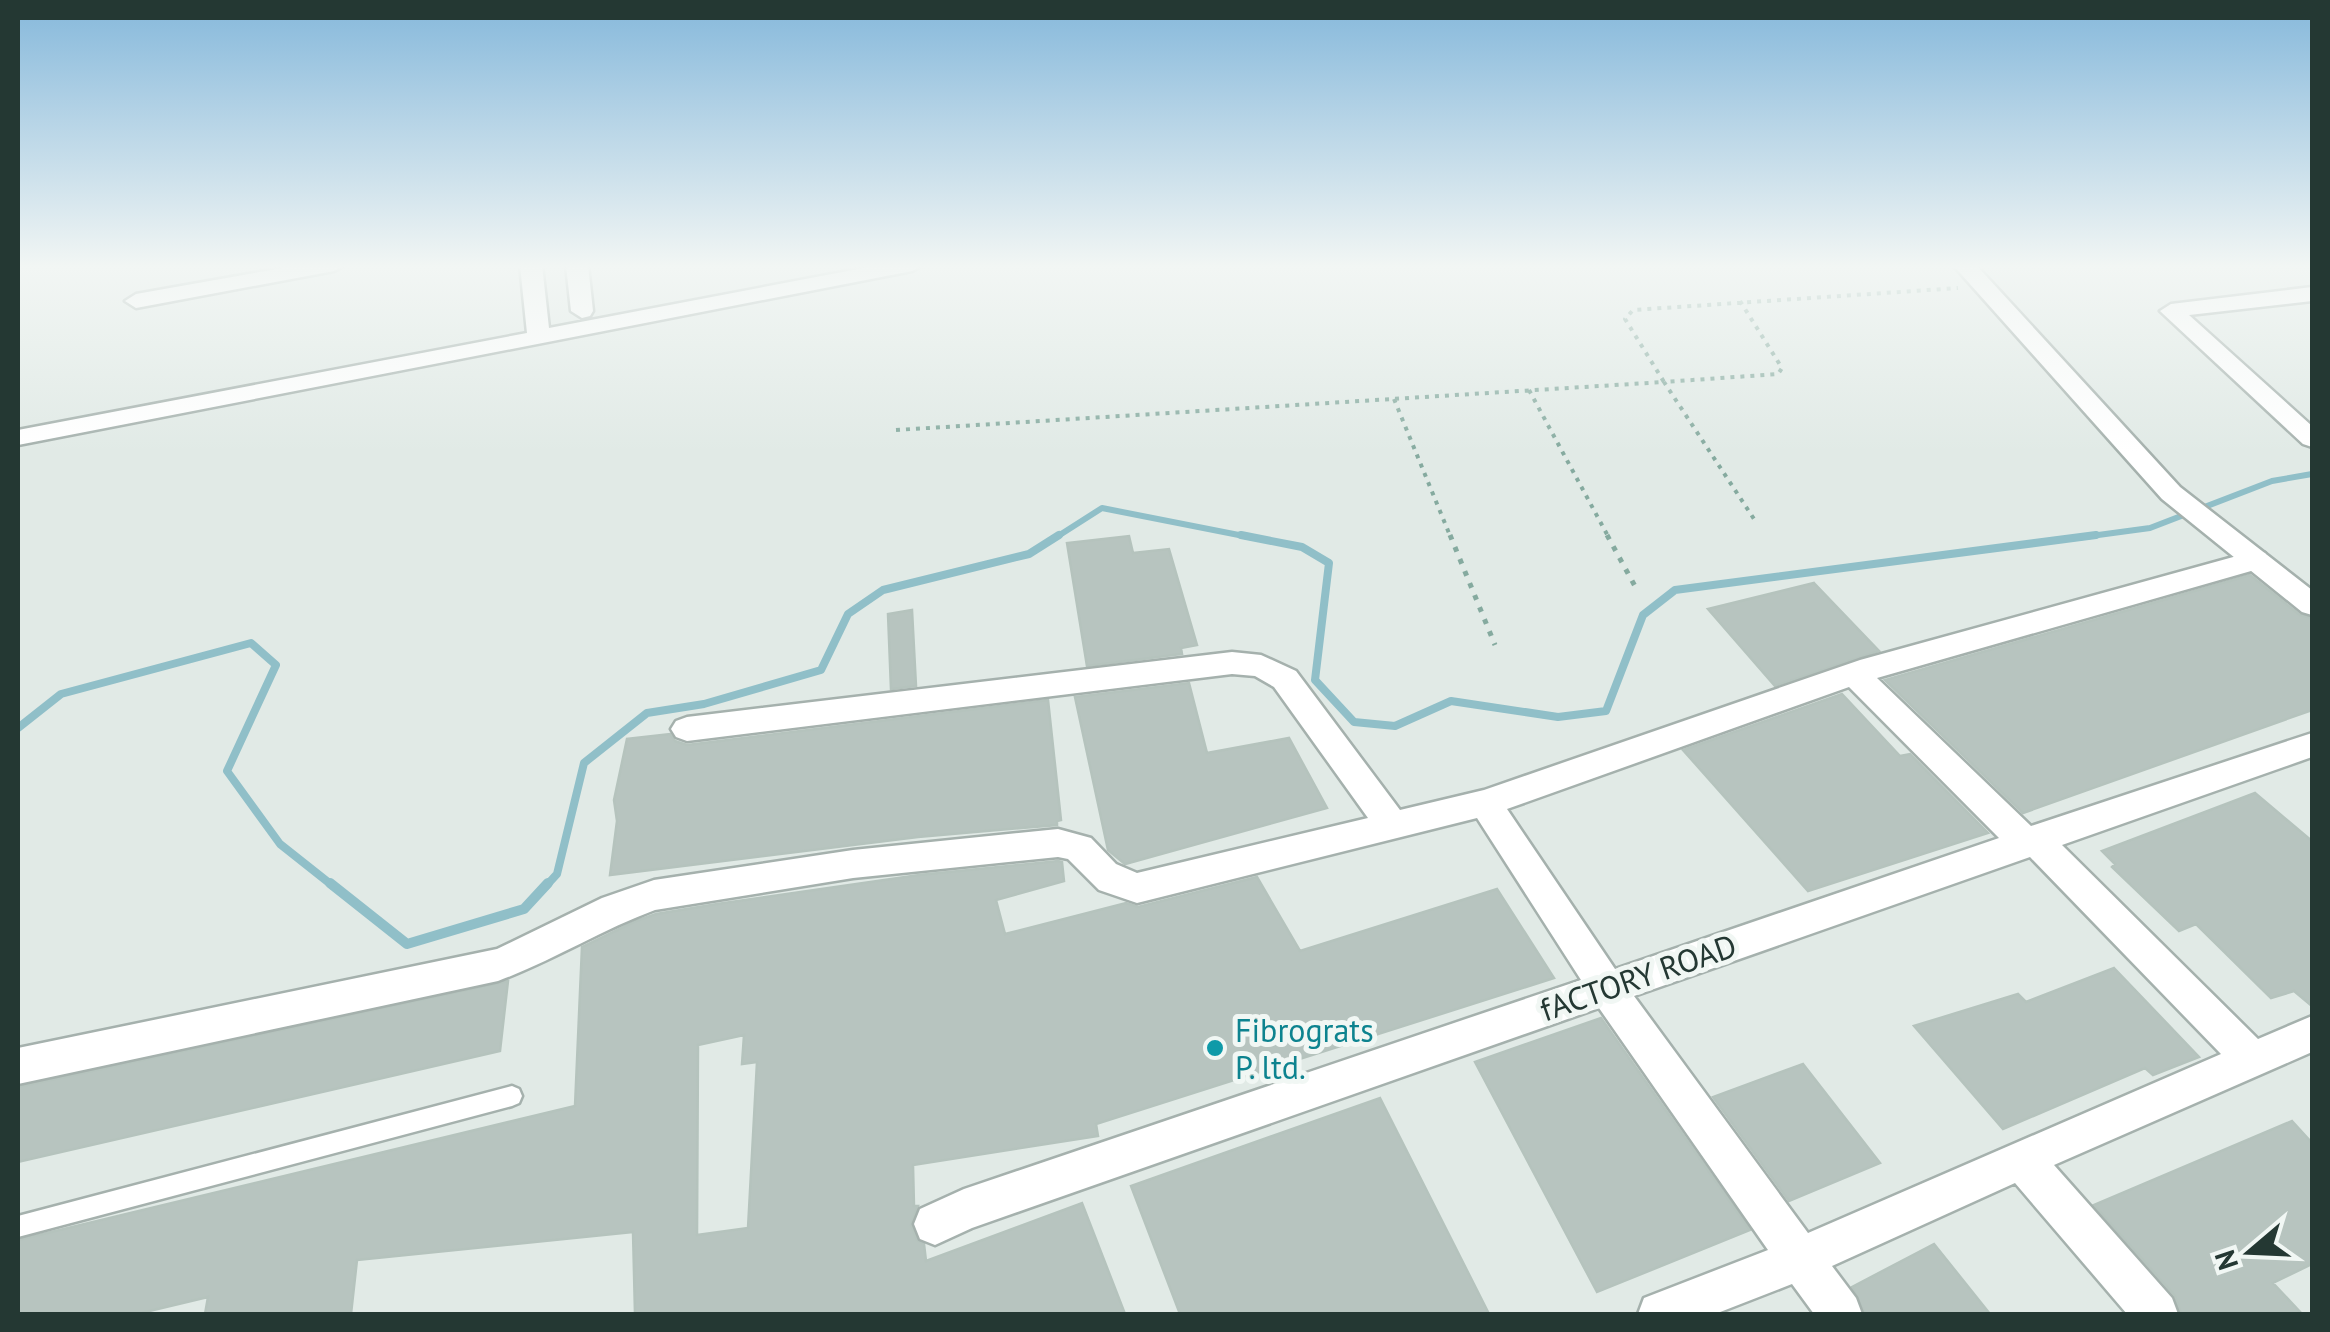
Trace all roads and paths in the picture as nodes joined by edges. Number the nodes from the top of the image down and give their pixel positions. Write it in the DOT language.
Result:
graph roads {
  1 [pos="542,327"];
  2 [pos="549,327"];
  3 [pos="1630,327"];
  4 [pos="1756,327"];
  5 [pos="2021,327"];
  6 [pos="2188,327"];
  7 [pos="538,329"];
  8 [pos="1664,382"];
  9 [pos="1530,390"];
  10 [pos="1394,399"];
  11 [pos="896,430"];
  12 [pos="18,438"];
  13 [pos="2312,439"];
  14 [pos="1756,522"];
  15 [pos="2254,560"];
  16 [pos="1636,588"];
  17 [pos="2312,605"];
  18 [pos="1496,644"];
  19 [pos="1854,674"];
  20 [pos="686,728"];
  21 [pos="2312,745"];
  22 [pos="1485,803"];
  23 [pos="1393,826"];
  24 [pos="2029,840"];
  25 [pos="1607,988"];
  26 [pos="2312,1034"];
  27 [pos="2253,1060"];
  28 [pos="18,1066"];
  29 [pos="512,1096"];
  30 [pos="2021,1159"];
  31 [pos="950,1217"];
  32 [pos="18,1227"];
  33 [pos="1800,1259"];
  34 [pos="1660,1314"];
  35 [pos="1840,1314"];
  36 [pos="2156,1314"];
  1 -- 7 [label="street"];
  2 -- 7 [label="street"];
  3 -- 8 [label="path"];
  4 -- 8 [label="path"];
  5 -- 15 [label="street"];
  6 -- 13 [label="street"];
  7 -- 12 [label="street"];
  8 -- 9 [label="path"];
  8 -- 14 [label="path"];
  9 -- 10 [label="path"];
  9 -- 16 [label="path"];
  10 -- 11 [label="path"];
  10 -- 18 [label="path"];
  15 -- 17 [label="street"];
  15 -- 19 [label="street"];
  19 -- 22 [label="street"];
  19 -- 24 [label="street"];
  20 -- 23 [label="street"];
  21 -- 24 [label="street, fACTORY ROAD"];
  22 -- 23 [label="street"];
  22 -- 25 [label="street"];
  23 -- 28 [label="street"];
  24 -- 25 [label="street, fACTORY ROAD"];
  24 -- 27 [label="street"];
  25 -- 31 [label="street, fACTORY ROAD"];
  25 -- 33 [label="street"];
  26 -- 27 [label="street"];
  27 -- 30 [label="street"];
  29 -- 32 [label="lane"];
  30 -- 33 [label="street"];
  30 -- 36 [label="street"];
  33 -- 34 [label="street"];
  33 -- 35 [label="street"];
}
